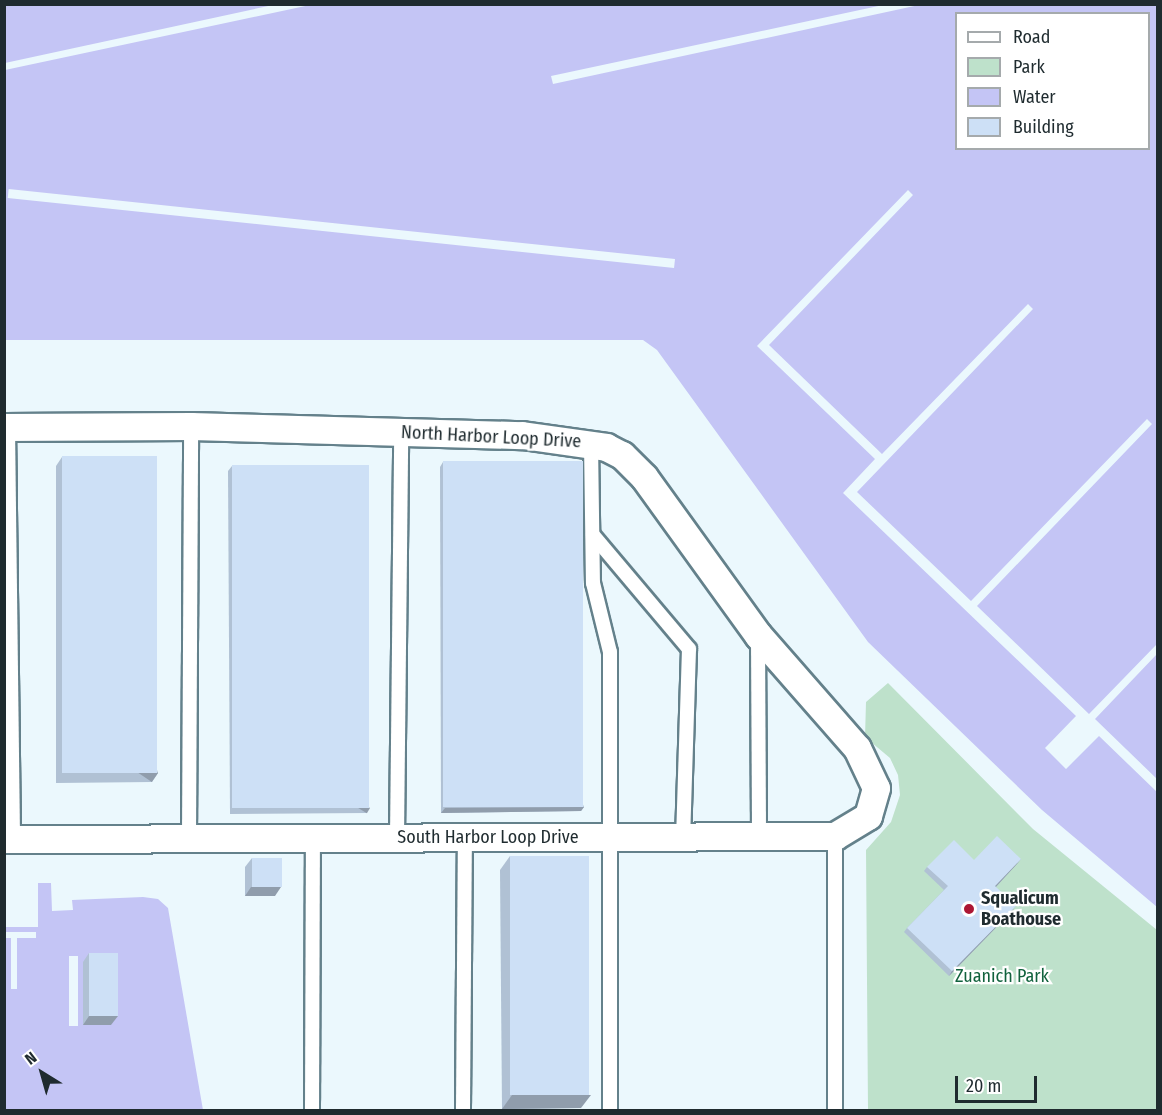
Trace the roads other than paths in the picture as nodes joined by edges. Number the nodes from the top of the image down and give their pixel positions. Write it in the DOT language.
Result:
graph roads {
  1 [pos="191,426"];
  2 [pos="6,427"];
  3 [pos="401,432"];
  4 [pos="591,443"];
  5 [pos="593,535"];
  6 [pos="758,635"];
  7 [pos="684,836"];
  8 [pos="759,836"];
  9 [pos="835,836"];
  10 [pos="397,837"];
  11 [pos="465,837"];
  12 [pos="609,837"];
  13 [pos="189,838"];
  14 [pos="313,838"];
  15 [pos="8,839"];
  16 [pos="312,1110"];
  17 [pos="463,1110"];
  18 [pos="610,1110"];
  19 [pos="835,1110"];
  1 -- 2 [label="street, North Harbor Loop Drive"];
  1 -- 3 [label="street, North Harbor Loop Drive"];
  1 -- 13 [label="lane"];
  2 -- 15 [label="lane"];
  3 -- 4 [label="street, North Harbor Loop Drive"];
  3 -- 10 [label="lane"];
  4 -- 5 [label="lane"];
  4 -- 6 [label="street, North Harbor Loop Drive"];
  5 -- 7 [label="lane"];
  5 -- 12 [label="lane"];
  6 -- 8 [label="lane"];
  6 -- 9 [label="street, North Harbor Loop Drive"];
  7 -- 8 [label="street, South Harbor Loop Drive"];
  7 -- 12 [label="street, South Harbor Loop Drive"];
  8 -- 9 [label="street, South Harbor Loop Drive"];
  9 -- 19 [label="lane"];
  10 -- 11 [label="street, South Harbor Loop Drive"];
  10 -- 14 [label="street, South Harbor Loop Drive"];
  11 -- 12 [label="street, South Harbor Loop Drive"];
  11 -- 17 [label="lane"];
  12 -- 18 [label="lane"];
  13 -- 14 [label="street, South Harbor Loop Drive"];
  13 -- 15 [label="street, South Harbor Loop Drive"];
  14 -- 16 [label="lane"];
}
